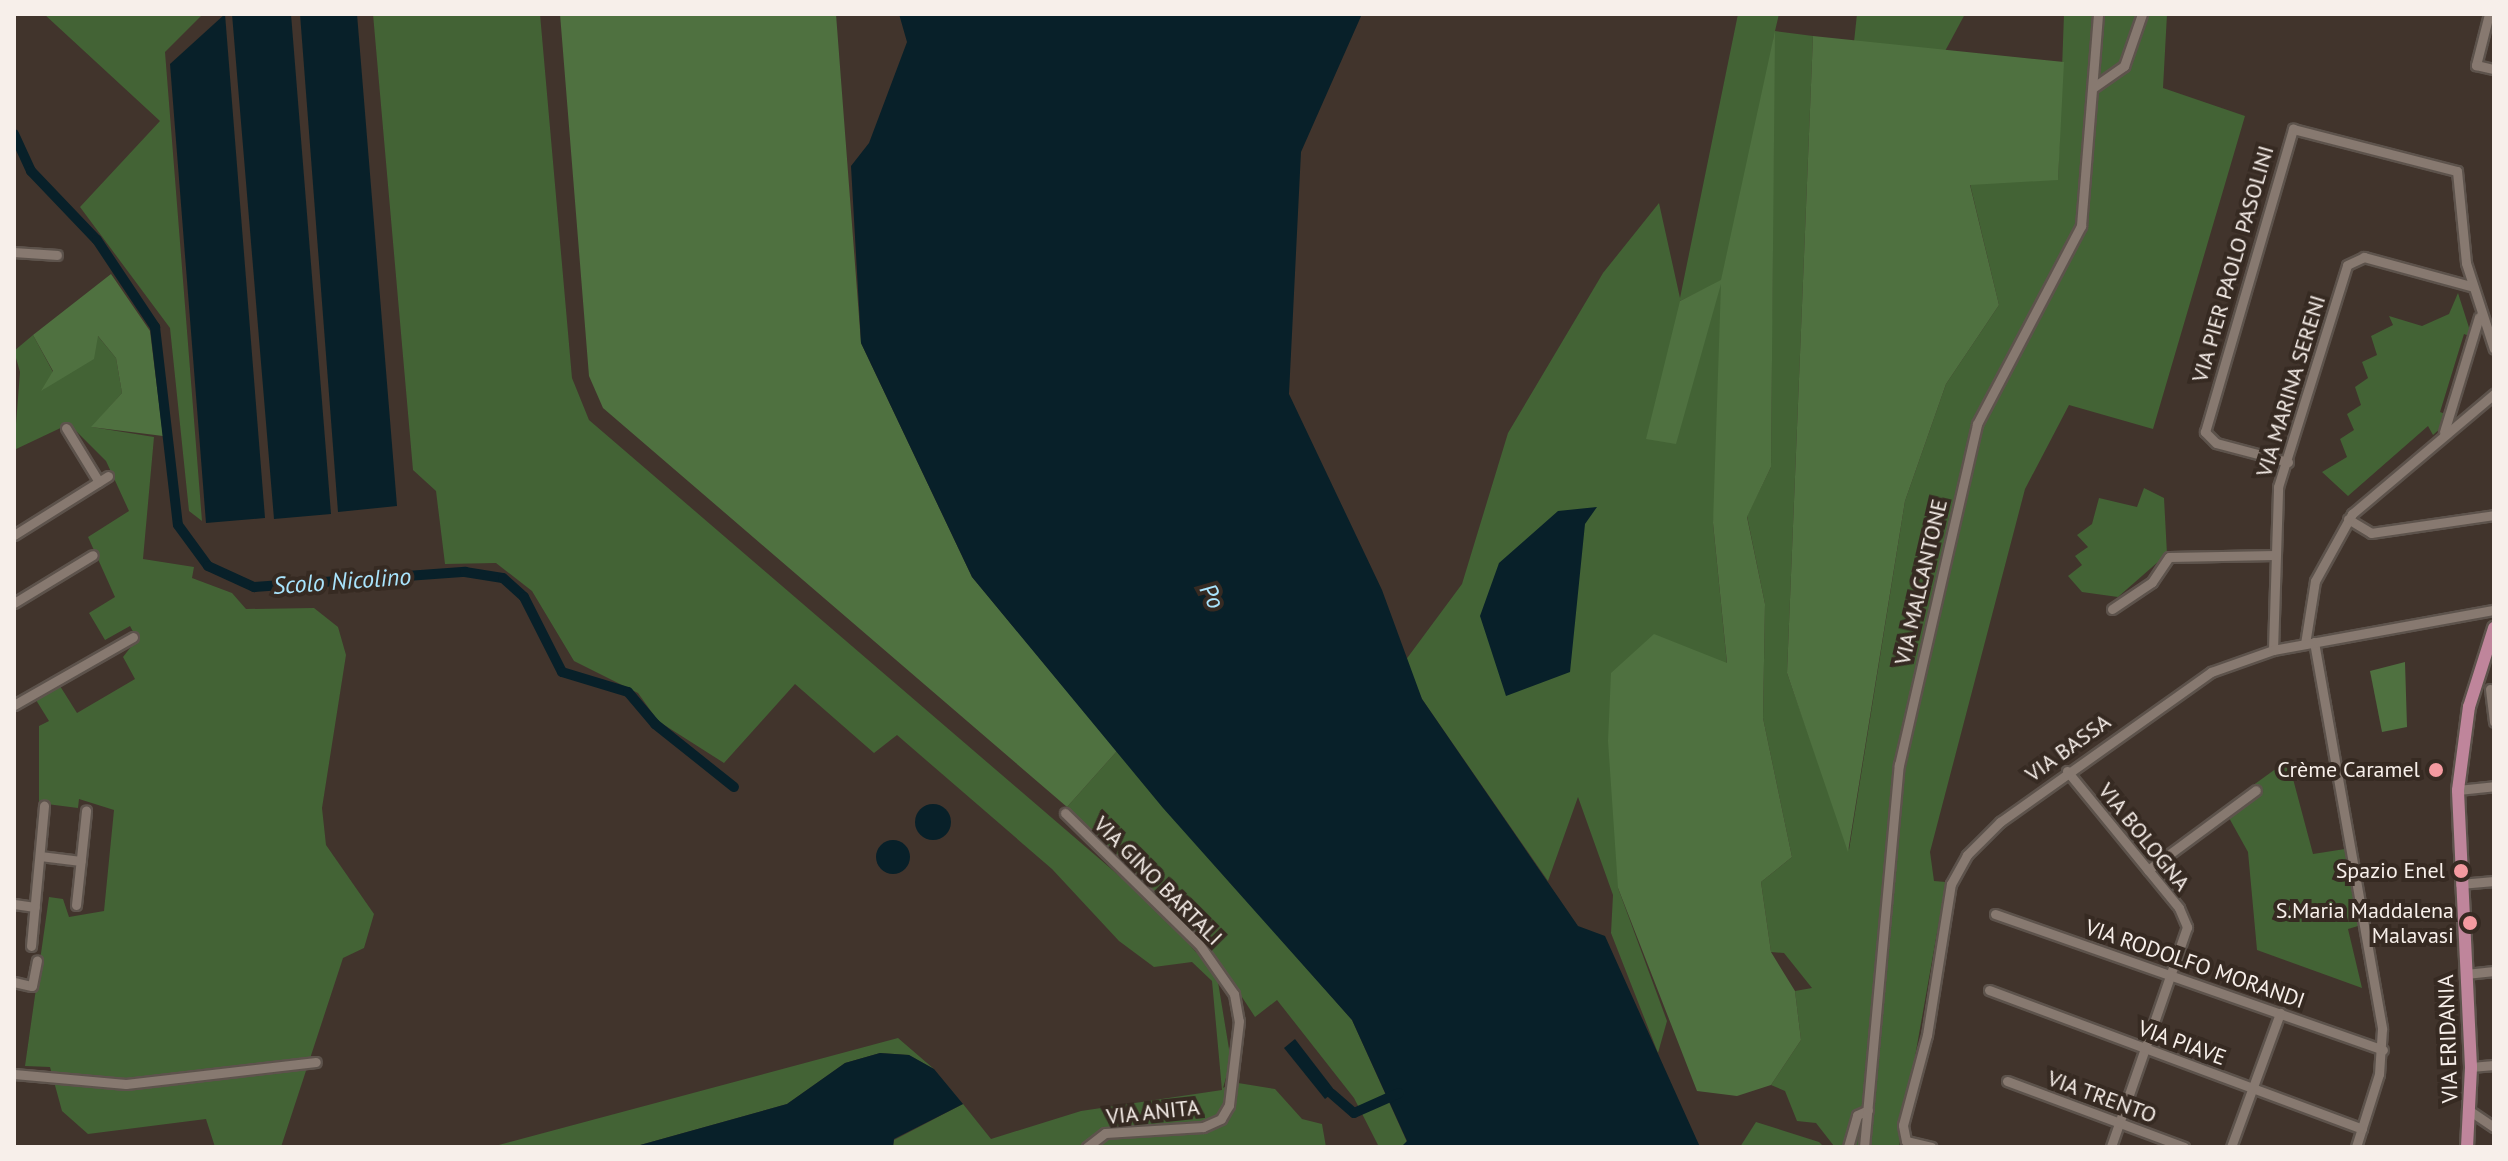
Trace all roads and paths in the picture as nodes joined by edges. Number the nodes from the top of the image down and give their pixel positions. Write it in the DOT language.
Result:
graph roads {
  1 [pos="2098,14"];
  2 [pos="2142,14"];
  3 [pos="2489,14"];
  4 [pos="2494,69"];
  5 [pos="2094,87"];
  6 [pos="14,252"];
  7 [pos="57,255"];
  8 [pos="2471,286"];
  9 [pos="2479,317"];
  10 [pos="2494,349"];
  11 [pos="2494,394"];
  12 [pos="66,428"];
  13 [pos="2444,433"];
  14 [pos="2288,462"];
  15 [pos="108,476"];
  16 [pos="99,482"];
  17 [pos="2494,515"];
  18 [pos="2348,519"];
  19 [pos="14,535"];
  20 [pos="93,555"];
  21 [pos="2275,555"];
  22 [pos="14,603"];
  23 [pos="2112,609"];
  24 [pos="2494,610"];
  25 [pos="2494,628"];
  26 [pos="133,637"];
  27 [pos="2309,643"];
  28 [pos="2273,650"];
  29 [pos="2494,672"];
  30 [pos="2478,674"];
  31 [pos="2492,689"];
  32 [pos="2473,691"];
  33 [pos="14,705"];
  34 [pos="2494,722"];
  35 [pos="2067,771"];
  36 [pos="2494,786"];
  37 [pos="2256,790"];
  38 [pos="2458,790"];
  39 [pos="44,806"];
  40 [pos="86,811"];
  41 [pos="1065,813"];
  42 [pos="40,856"];
  43 [pos="81,861"];
  44 [pos="2148,870"];
  45 [pos="2494,881"];
  46 [pos="2460,884"];
  47 [pos="14,904"];
  48 [pos="76,905"];
  49 [pos="35,907"];
  50 [pos="1995,914"];
  51 [pos="31,946"];
  52 [pos="37,960"];
  53 [pos="2494,971"];
  54 [pos="2173,974"];
  55 [pos="2466,974"];
  56 [pos="14,982"];
  57 [pos="1989,990"];
  58 [pos="2280,1013"];
  59 [pos="1239,1021"];
  60 [pos="2146,1049"];
  61 [pos="2383,1050"];
  62 [pos="316,1062"];
  63 [pos="2494,1065"];
  64 [pos="2471,1067"];
  65 [pos="14,1074"];
  66 [pos="2007,1081"];
  67 [pos="2253,1088"];
  68 [pos="1868,1110"];
  69 [pos="2470,1111"];
  70 [pos="2120,1123"];
  71 [pos="2494,1127"];
  72 [pos="2362,1129"];
  73 [pos="1902,1144"];
  74 [pos="1087,1147"];
  75 [pos="1848,1147"];
  76 [pos="1864,1147"];
  77 [pos="1931,1147"];
  78 [pos="2111,1147"];
  79 [pos="2184,1147"];
  80 [pos="2231,1147"];
  81 [pos="2356,1147"];
  82 [pos="2467,1147"];
  1 -- 5 [label="street, VIA MALCANTONE"];
  2 -- 5 [label="street"];
  3 -- 4 [label="street"];
  5 -- 68 [label="street, VIA MALCANTONE"];
  6 -- 7 [label="street"];
  8 -- 9 [label="street, VIA PIER PAOLO PASOLINI"];
  8 -- 14 [label="street, VIA MARINA SERENI"];
  8 -- 14 [label="street, VIA PIER PAOLO PASOLINI"];
  9 -- 10 [label="street, VIA PIER PAOLO PASOLINI"];
  9 -- 13 [label="street"];
  11 -- 13 [label="street"];
  12 -- 16 [label="street"];
  13 -- 18 [label="street"];
  14 -- 21 [label="street, VIA MARINA SERENI"];
  15 -- 16 [label="street"];
  16 -- 19 [label="street"];
  17 -- 18 [label="street"];
  18 -- 27 [label="street"];
  20 -- 22 [label="street"];
  21 -- 23 [label="street"];
  21 -- 28 [label="street, VIA MARINA SERENI"];
  24 -- 27 [label="street, VIA BASSA"];
  25 -- 30 [label="main road, VIA ERIDANIA"];
  26 -- 33 [label="street"];
  27 -- 28 [label="street, VIA BASSA"];
  27 -- 61 [label="street"];
  28 -- 35 [label="street, VIA BASSA"];
  29 -- 30 [label="street"];
  30 -- 32 [label="main road, VIA ERIDANIA"];
  31 -- 32 [label="street"];
  31 -- 34 [label="street"];
  32 -- 38 [label="main road, VIA ERIDANIA"];
  35 -- 44 [label="street, VIA BOLOGNA"];
  35 -- 73 [label="street, VIA BASSA"];
  36 -- 38 [label="street"];
  37 -- 44 [label="street"];
  38 -- 46 [label="main road, VIA ERIDANIA"];
  39 -- 42 [label="street"];
  40 -- 43 [label="street"];
  41 -- 59 [label="street, VIA GINO BARTALI"];
  42 -- 43 [label="street"];
  42 -- 49 [label="street"];
  43 -- 48 [label="street"];
  44 -- 54 [label="street, VIA BOLOGNA"];
  45 -- 46 [label="street"];
  46 -- 55 [label="main road, VIA ERIDANIA"];
  47 -- 49 [label="street"];
  49 -- 51 [label="street"];
  50 -- 54 [label="street, VIA RODOLFO MORANDI"];
  52 -- 56 [label="street"];
  53 -- 55 [label="street"];
  54 -- 58 [label="street, VIA RODOLFO MORANDI"];
  54 -- 60 [label="street, VIA BOLOGNA"];
  55 -- 64 [label="main road, VIA ERIDANIA"];
  57 -- 60 [label="street, VIA PIAVE"];
  58 -- 61 [label="street, VIA RODOLFO MORANDI"];
  58 -- 67 [label="street"];
  59 -- 74 [label="street, VIA ANITA"];
  60 -- 67 [label="street, VIA PIAVE"];
  60 -- 70 [label="street, VIA BOLOGNA"];
  61 -- 72 [label="street"];
  62 -- 65 [label="street"];
  63 -- 64 [label="street"];
  64 -- 69 [label="main road, VIA ERIDANIA"];
  66 -- 70 [label="street, VIA TRENTO"];
  67 -- 72 [label="street, VIA PIAVE"];
  67 -- 80 [label="street"];
  68 -- 75 [label="street, VIA MALCANTONE"];
  68 -- 76 [label="street, VIA MALCANTONE"];
  69 -- 71 [label="street"];
  69 -- 82 [label="main road, VIA ERIDANIA"];
  70 -- 78 [label="street, VIA BOLOGNA"];
  70 -- 79 [label="street, VIA TRENTO"];
  72 -- 81 [label="street"];
  73 -- 77 [label="street"];
}
